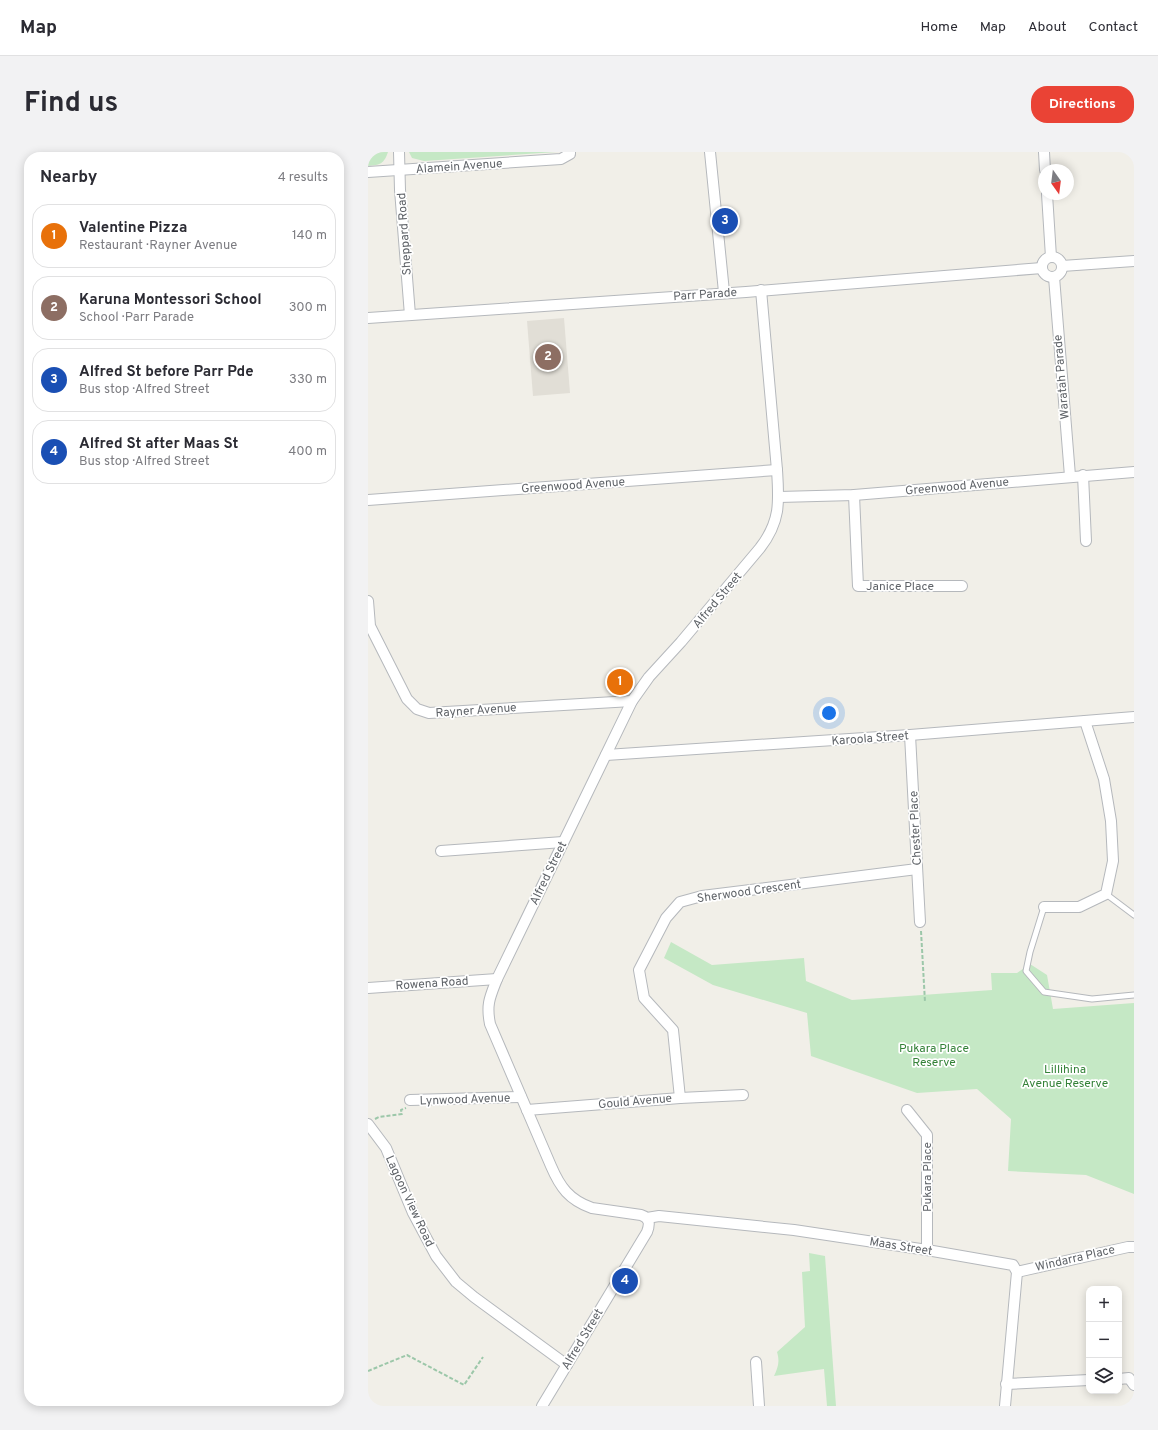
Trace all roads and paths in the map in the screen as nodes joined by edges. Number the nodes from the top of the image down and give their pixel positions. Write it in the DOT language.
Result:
graph roads {
  1 [pos="398,152"];
  2 [pos="570,152"];
  3 [pos="710,152"];
  4 [pos="1044,152"];
  5 [pos="1045,164"];
  6 [pos="400,170"];
  7 [pos="368,172"];
  8 [pos="1047,200"];
  9 [pos="1051,257"];
  10 [pos="1134,261"];
  11 [pos="1062,266"];
  12 [pos="1042,268"];
  13 [pos="1054,277"];
  14 [pos="761,290"];
  15 [pos="724,292"];
  16 [pos="410,315"];
  17 [pos="368,318"];
  18 [pos="777,470"];
  19 [pos="1134,472"];
  20 [pos="1083,475"];
  21 [pos="1070,476"];
  22 [pos="854,495"];
  23 [pos="779,497"];
  24 [pos="368,500"];
  25 [pos="1086,541"];
  26 [pos="962,586"];
  27 [pos="368,601"];
  28 [pos="632,700"];
  29 [pos="1134,717"];
  30 [pos="1085,721"];
  31 [pos="910,735"];
  32 [pos="606,756"];
  33 [pos="563,842"];
  34 [pos="441,851"];
  35 [pos="917,869"];
  36 [pos="1106,894"];
  37 [pos="1044,907"];
  38 [pos="1134,915"];
  39 [pos="920,922"];
  40 [pos="497,979"];
  41 [pos="368,988"];
  42 [pos="1134,995"];
  43 [pos="924,1002"];
  44 [pos="743,1095"];
  45 [pos="520,1097"];
  46 [pos="680,1098"];
  47 [pos="410,1100"];
  48 [pos="527,1110"];
  49 [pos="907,1110"];
  50 [pos="371,1122"];
  51 [pos="647,1218"];
  52 [pos="1134,1248"];
  53 [pos="927,1250"];
  54 [pos="1017,1272"];
  55 [pos="483,1357"];
  56 [pos="756,1362"];
  57 [pos="567,1365"];
  58 [pos="368,1371"];
  59 [pos="1122,1379"];
  60 [pos="1086,1380"];
  61 [pos="1006,1384"];
  62 [pos="1134,1386"];
  63 [pos="542,1406"];
  64 [pos="759,1406"];
  65 [pos="1005,1406"];
  1 -- 6 [label="street, Sheppard Road"];
  2 -- 6 [label="street, Alamein Avenue"];
  3 -- 15 [label="street"];
  4 -- 5 [label="street"];
  6 -- 7 [label="street, Alamein Avenue"];
  6 -- 16 [label="street, Sheppard Road"];
  8 -- 9 [label="street"];
  9 -- 11 [label="street"];
  9 -- 12 [label="street"];
  10 -- 11 [label="street"];
  11 -- 13 [label="street"];
  12 -- 13 [label="street"];
  12 -- 14 [label="street, Parr Parade"];
  13 -- 21 [label="street, Waratah Parade"];
  14 -- 15 [label="street, Parr Parade"];
  14 -- 18 [label="street, Alfred Street"];
  15 -- 16 [label="street, Parr Parade"];
  16 -- 17 [label="street, Parr Parade"];
  18 -- 23 [label="street, Alfred Street"];
  18 -- 24 [label="street, Greenwood Avenue"];
  19 -- 20 [label="street, Greenwood Avenue"];
  20 -- 21 [label="street, Greenwood Avenue"];
  20 -- 25 [label="street"];
  21 -- 22 [label="street, Greenwood Avenue"];
  22 -- 23 [label="street, Greenwood Avenue"];
  22 -- 26 [label="street, Janice Place"];
  23 -- 28 [label="street, Alfred Street"];
  27 -- 28 [label="street, Rayner Avenue"];
  28 -- 32 [label="street, Alfred Street"];
  29 -- 30 [label="street, Karoola Street"];
  30 -- 31 [label="street, Karoola Street"];
  30 -- 36 [label="street"];
  31 -- 32 [label="street, Karoola Street"];
  31 -- 35 [label="street, Chester Place"];
  32 -- 33 [label="street, Alfred Street"];
  33 -- 34 [label="street"];
  33 -- 40 [label="street, Alfred Street"];
  35 -- 39 [label="street, Chester Place"];
  35 -- 46 [label="street, Sherwood Crescent"];
  36 -- 37 [label="street"];
  36 -- 38 [label="lane"];
  37 -- 42 [label="lane"];
  39 -- 43 [label="path"];
  40 -- 41 [label="street, Rowena Road"];
  40 -- 45 [label="street, Alfred Street"];
  44 -- 46 [label="street, Gould Avenue"];
  45 -- 47 [label="street, Lynwood Avenue"];
  45 -- 48 [label="street, Alfred Street"];
  46 -- 48 [label="street, Gould Avenue"];
  47 -- 50 [label="path"];
  48 -- 51 [label="street, Alfred Street"];
  49 -- 53 [label="street, Pukara Place"];
  50 -- 57 [label="street, Lagoon View Road"];
  51 -- 53 [label="street, Maas Street"];
  51 -- 57 [label="street, Alfred Street"];
  52 -- 54 [label="street, Windarra Place"];
  53 -- 54 [label="street, Maas Street"];
  54 -- 61 [label="street"];
  55 -- 58 [label="path"];
  56 -- 64 [label="street"];
  57 -- 63 [label="street, Alfred Street"];
  59 -- 62 [label="street"];
  60 -- 61 [label="street"];
  61 -- 65 [label="street"];
}
